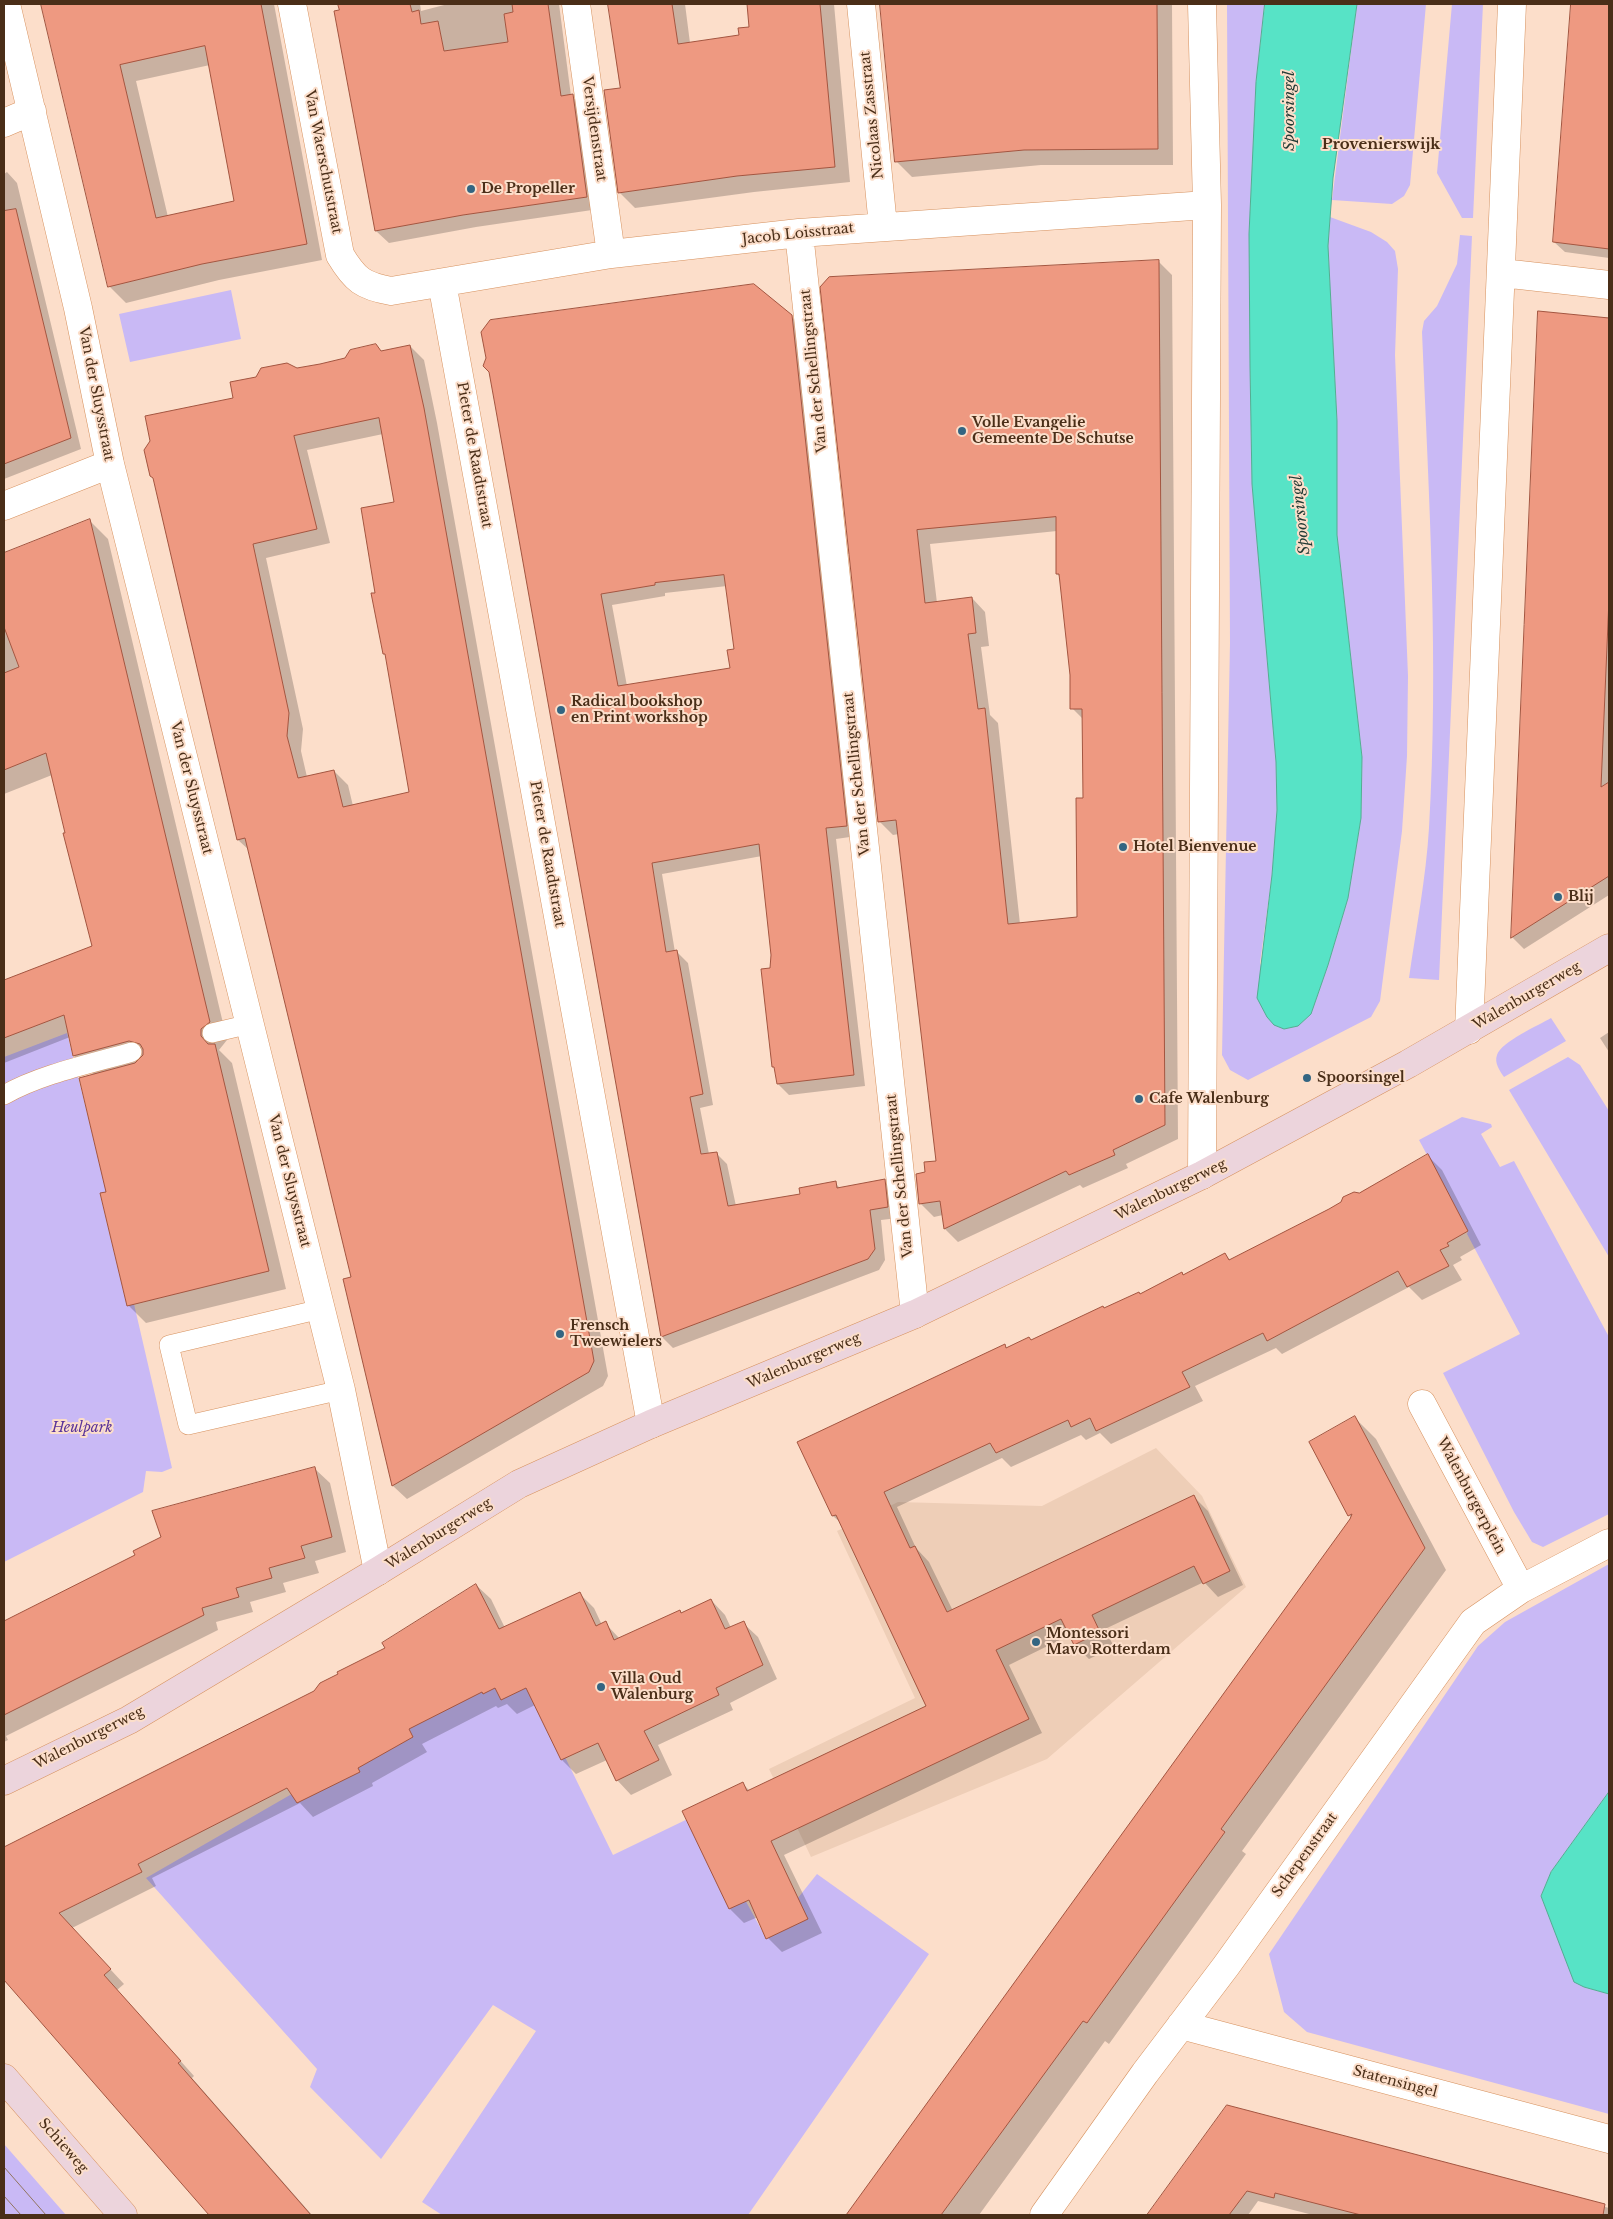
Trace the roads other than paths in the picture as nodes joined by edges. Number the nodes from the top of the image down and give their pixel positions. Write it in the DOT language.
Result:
graph roads {
  1 [pos="6,4"];
  2 [pos="292,4"];
  3 [pos="576,4"];
  4 [pos="861,4"];
  5 [pos="1202,4"];
  6 [pos="1512,4"];
  7 [pos="32,111"];
  8 [pos="4,123"];
  9 [pos="1207,205"];
  10 [pos="883,226"];
  11 [pos="799,233"];
  12 [pos="611,254"];
  13 [pos="1502,273"];
  14 [pos="442,283"];
  15 [pos="1609,285"];
  16 [pos="391,292"];
  17 [pos="110,464"];
  18 [pos="4,506"];
  19 [pos="1609,948"];
  20 [pos="250,1024"];
  21 [pos="1469,1030"];
  22 [pos="212,1033"];
  23 [pos="132,1052"];
  24 [pos="4,1095"];
  25 [pos="1202,1175"];
  26 [pos="321,1310"];
  27 [pos="915,1314"];
  28 [pos="341,1390"];
  29 [pos="1422,1404"];
  30 [pos="651,1424"];
  31 [pos="1609,1543"];
  32 [pos="378,1571"];
  33 [pos="1521,1589"];
  34 [pos="4,1781"];
  35 [pos="1181,2025"];
  36 [pos="4,2078"];
  37 [pos="1609,2139"];
  38 [pos="122,2215"];
  39 [pos="1044,2215"];
  1 -- 7 [label="street, Van der Sluysstraat"];
  2 -- 16 [label="street, Van Waerschutstraat"];
  3 -- 12 [label="street, Versijdenstraat"];
  4 -- 10 [label="street, Nicolaas Zasstraat"];
  5 -- 9 [label="street"];
  6 -- 13 [label="street"];
  7 -- 8 [label="street"];
  7 -- 17 [label="street, Van der Sluysstraat"];
  9 -- 10 [label="street, Jacob Loisstraat"];
  9 -- 25 [label="street"];
  10 -- 11 [label="street, Jacob Loisstraat"];
  11 -- 12 [label="street, Jacob Loisstraat"];
  11 -- 27 [label="street, Van der Schellingstraat"];
  12 -- 14 [label="street, Jacob Loisstraat"];
  13 -- 15 [label="street"];
  13 -- 21 [label="street"];
  14 -- 16 [label="street, Jacob Loisstraat"];
  14 -- 30 [label="street, Pieter de Raadtstraat"];
  17 -- 18 [label="street"];
  17 -- 20 [label="street, Van der Sluysstraat"];
  19 -- 21 [label="street, Walenburgerweg"];
  20 -- 22 [label="lane"];
  20 -- 26 [label="street, Van der Sluysstraat"];
  21 -- 25 [label="street, Walenburgerweg"];
  23 -- 24 [label="lane"];
  25 -- 27 [label="street, Walenburgerweg"];
  26 -- 28 [label="street, Van der Sluysstraat"];
  26 -- 28 [label="lane"];
  27 -- 30 [label="street, Walenburgerweg"];
  28 -- 32 [label="street, Van der Sluysstraat"];
  29 -- 33 [label="street, Walenburgerplein"];
  30 -- 32 [label="street, Walenburgerweg"];
  31 -- 33 [label="street, Schepenstraat"];
  32 -- 34 [label="street, Walenburgerweg"];
  33 -- 35 [label="street, Schepenstraat"];
  35 -- 37 [label="street, Statensingel"];
  35 -- 39 [label="street, Schepenstraat"];
  36 -- 38 [label="street, Schieweg"];
}
